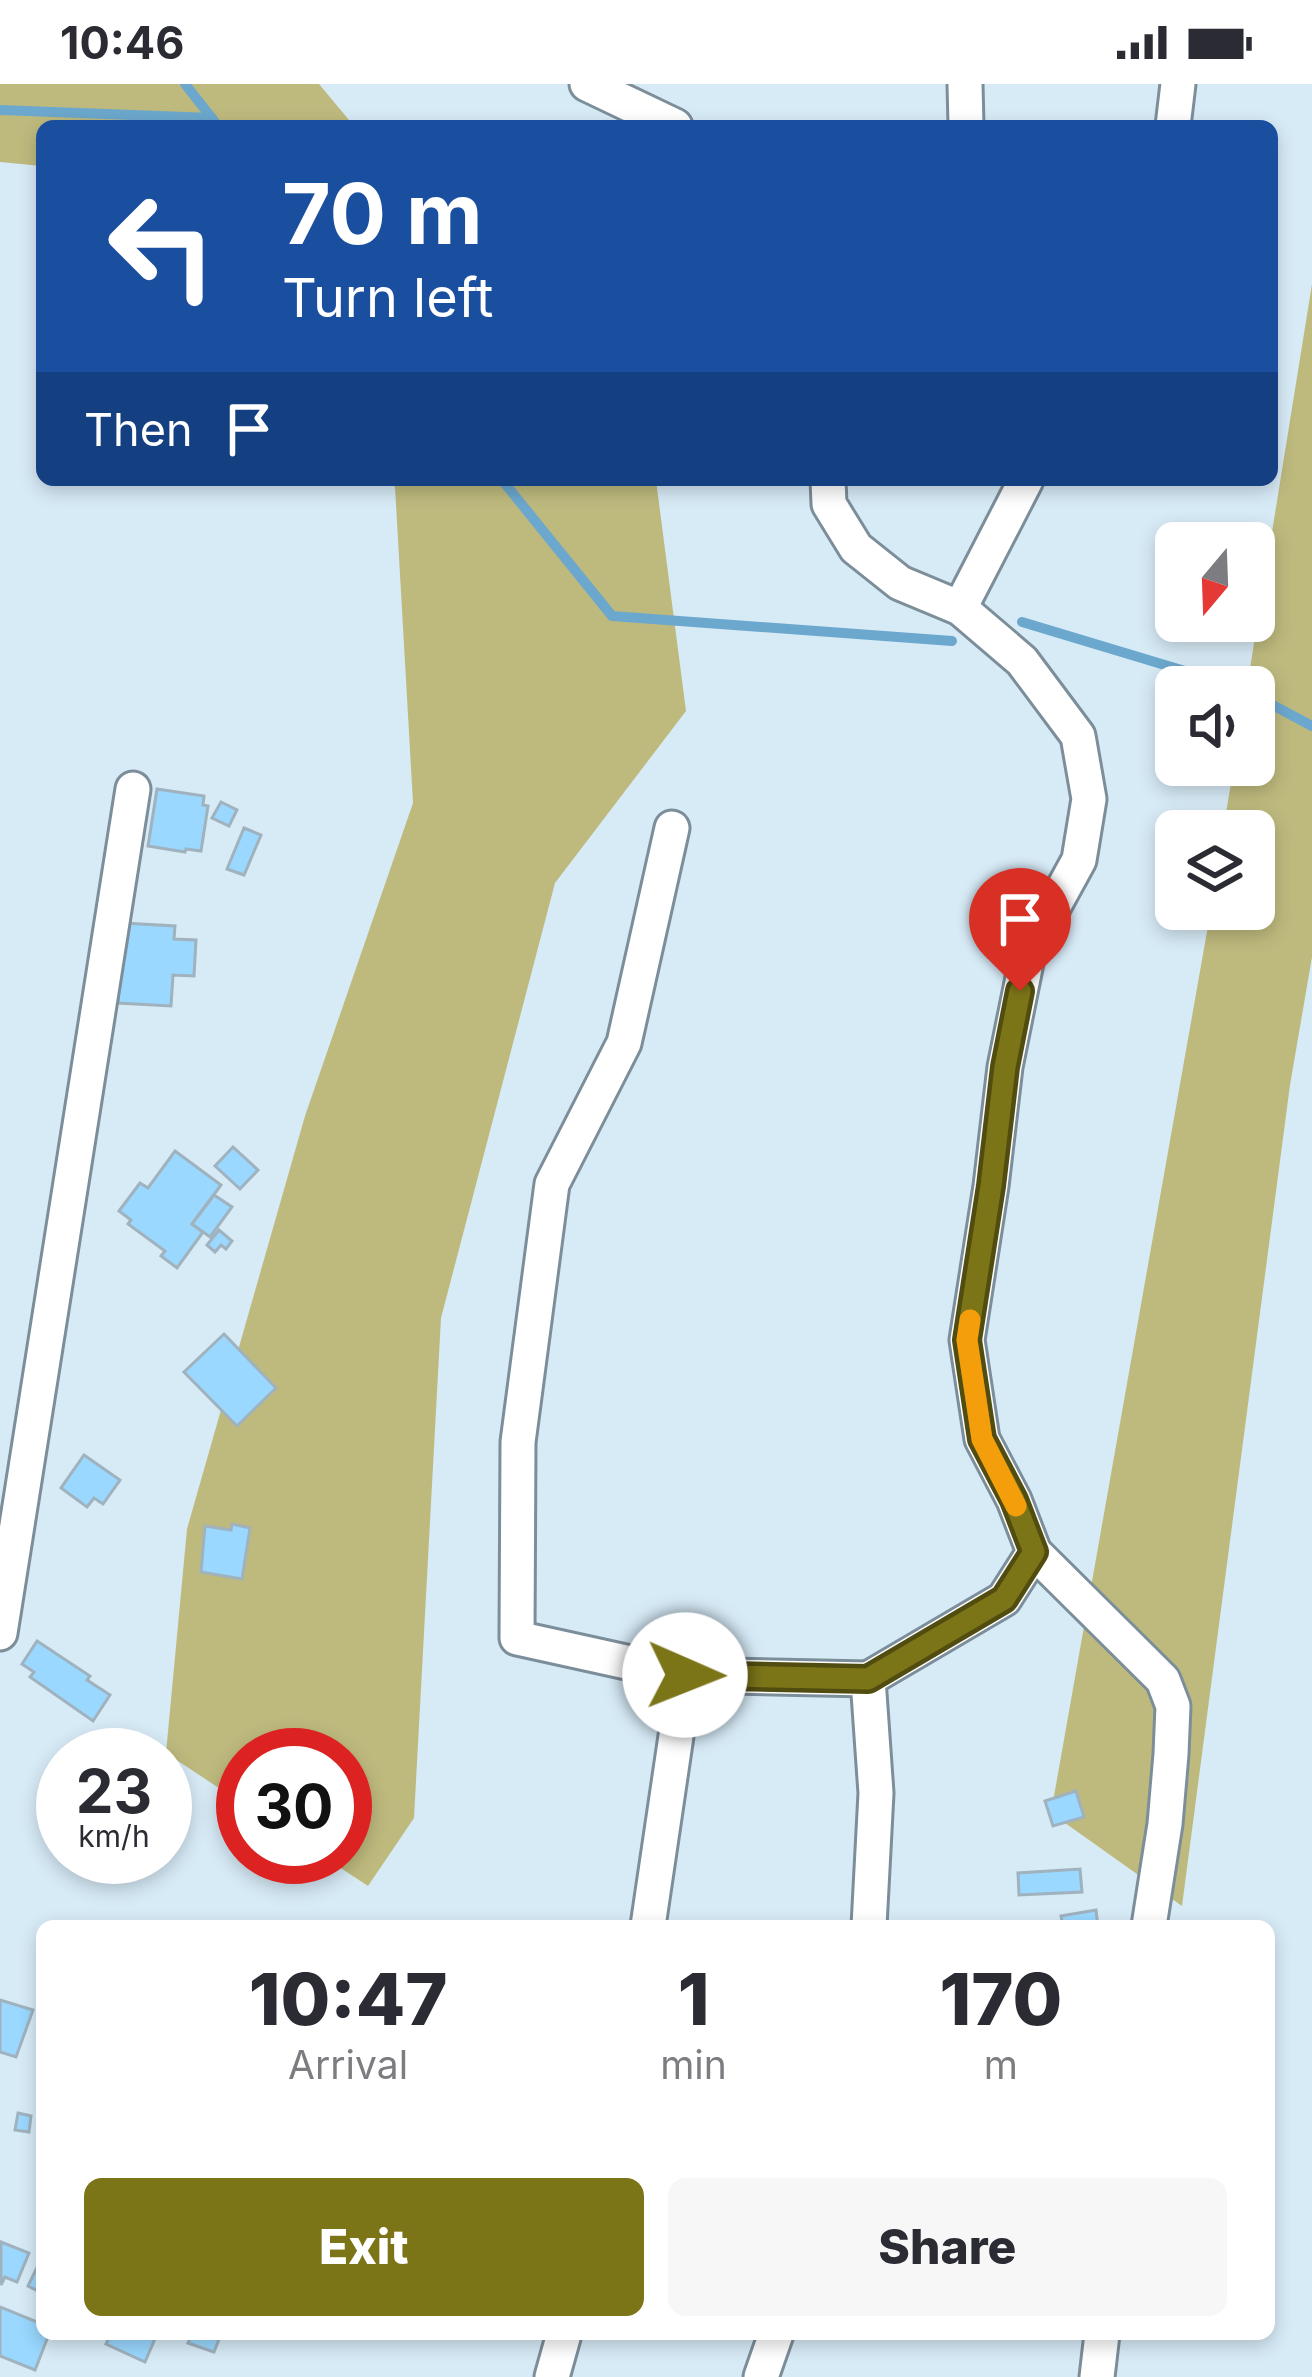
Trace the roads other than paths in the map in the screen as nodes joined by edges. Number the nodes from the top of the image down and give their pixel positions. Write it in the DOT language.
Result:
graph roads {
  1 [pos="586,84"];
  2 [pos="965,84"];
  3 [pos="1178,84"];
  4 [pos="662,120"];
  5 [pos="966,120"];
  6 [pos="1174,120"];
  7 [pos="828,486"];
  8 [pos="1022,486"];
  9 [pos="960,608"];
  10 [pos="133,789"];
  11 [pos="672,828"];
  12 [pos="1034,1552"];
  13 [pos="0,1633"];
  14 [pos="685,1675"];
  15 [pos="868,1679"];
  16 [pos="649,1920"];
  17 [pos="869,1920"];
  18 [pos="1150,1920"];
  19 [pos="561,2340"];
  20 [pos="774,2340"];
  21 [pos="1101,2340"];
  22 [pos="551,2377"];
  23 [pos="761,2377"];
  24 [pos="1097,2377"];
  1 -- 4 [label="street"];
  2 -- 5 [label="street"];
  3 -- 6 [label="street"];
  7 -- 9 [label="street"];
  8 -- 9 [label="street"];
  9 -- 12 [label="street"];
  10 -- 13 [label="street"];
  11 -- 14 [label="street"];
  12 -- 15 [label="street"];
  12 -- 18 [label="street"];
  14 -- 15 [label="street"];
  14 -- 16 [label="street"];
  15 -- 17 [label="street"];
  19 -- 22 [label="street"];
  20 -- 23 [label="street"];
  21 -- 24 [label="street"];
}
